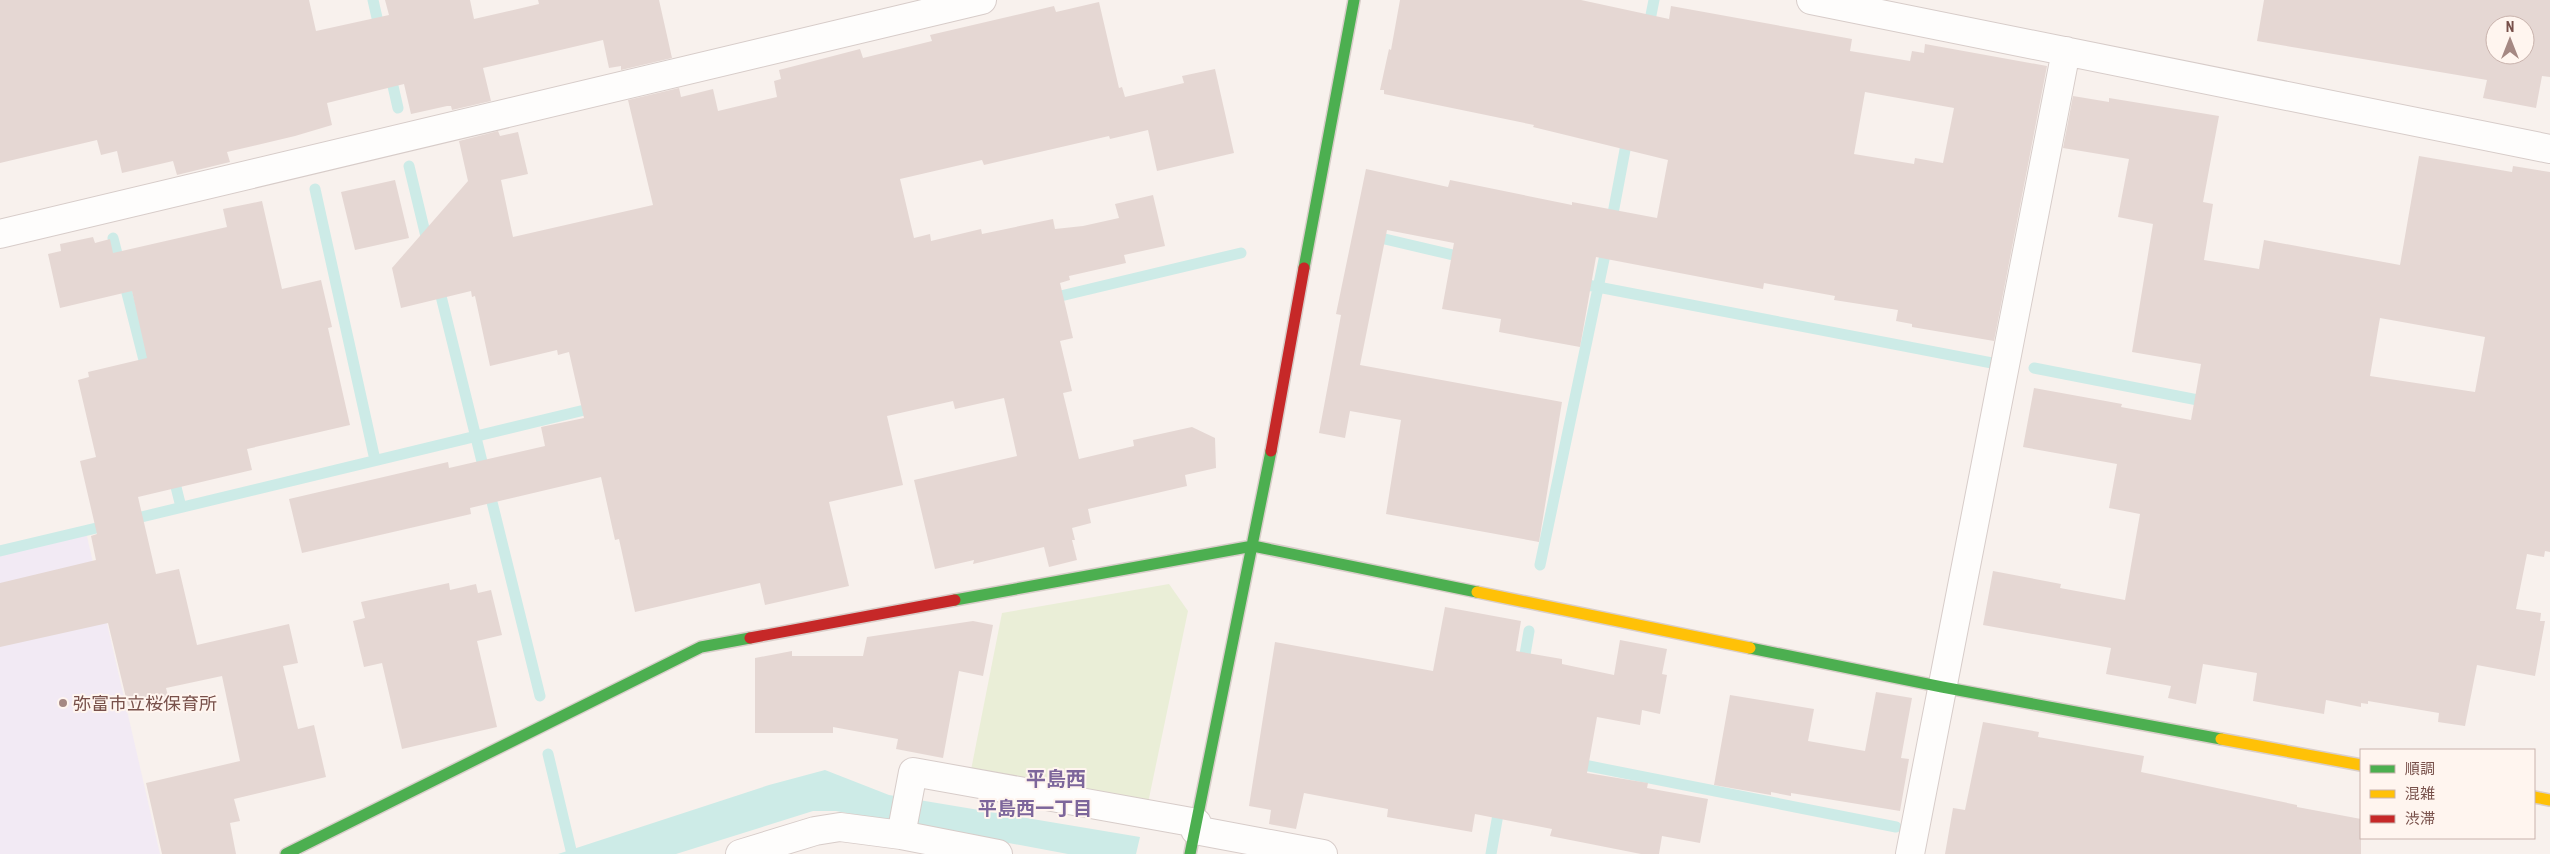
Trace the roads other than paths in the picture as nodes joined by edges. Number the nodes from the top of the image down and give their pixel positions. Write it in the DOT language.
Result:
graph roads {
  1 [pos="982,0"];
  2 [pos="1354,0"];
  3 [pos="1811,0"];
  4 [pos="2066,51"];
  5 [pos="2550,149"];
  6 [pos="0,234"];
  7 [pos="1253,546"];
  8 [pos="1942,687"];
  9 [pos="2360,765"];
  10 [pos="2535,797"];
  11 [pos="2550,800"];
  12 [pos="901,835"];
  13 [pos="1194,836"];
  14 [pos="286,854"];
  15 [pos="740,854"];
  16 [pos="998,854"];
  17 [pos="1323,854"];
  18 [pos="1910,854"];
  1 -- 6 [label="street"];
  2 -- 7 [label="street"];
  3 -- 4 [label="street"];
  4 -- 5 [label="street"];
  4 -- 8 [label="street"];
  7 -- 8 [label="street"];
  7 -- 13 [label="street"];
  7 -- 14 [label="street"];
  8 -- 9 [label="street"];
  8 -- 18 [label="street"];
  10 -- 11 [label="street"];
  12 -- 13 [label="street"];
  12 -- 15 [label="street"];
  12 -- 16 [label="street"];
  13 -- 17 [label="street"];
}
